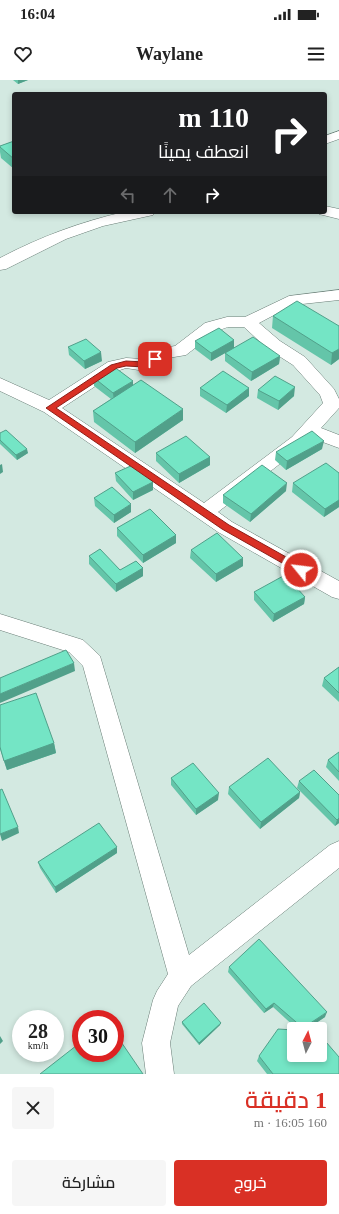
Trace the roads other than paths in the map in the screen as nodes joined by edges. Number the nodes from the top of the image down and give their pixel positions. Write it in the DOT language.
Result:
graph roads {
  1 [pos="339,135"];
  2 [pos="327,139"];
  3 [pos="327,211"];
  4 [pos="137,214"];
  5 [pos="339,214"];
  6 [pos="0,264"];
  7 [pos="339,295"];
  8 [pos="248,322"];
  9 [pos="0,384"];
  10 [pos="50,408"];
  11 [pos="309,430"];
  12 [pos="339,442"];
  13 [pos="205,512"];
  14 [pos="339,591"];
  15 [pos="0,622"];
  16 [pos="339,853"];
  17 [pos="182,977"];
  18 [pos="160,1074"];
  1 -- 2 [label="street"];
  3 -- 5 [label="street"];
  4 -- 6 [label="street"];
  7 -- 8 [label="street"];
  8 -- 10 [label="street"];
  8 -- 11 [label="street"];
  9 -- 10 [label="street"];
  10 -- 13 [label="street"];
  11 -- 12 [label="street"];
  11 -- 13 [label="street"];
  13 -- 14 [label="street"];
  15 -- 17 [label="street"];
  16 -- 17 [label="street"];
  17 -- 18 [label="street"];
}
